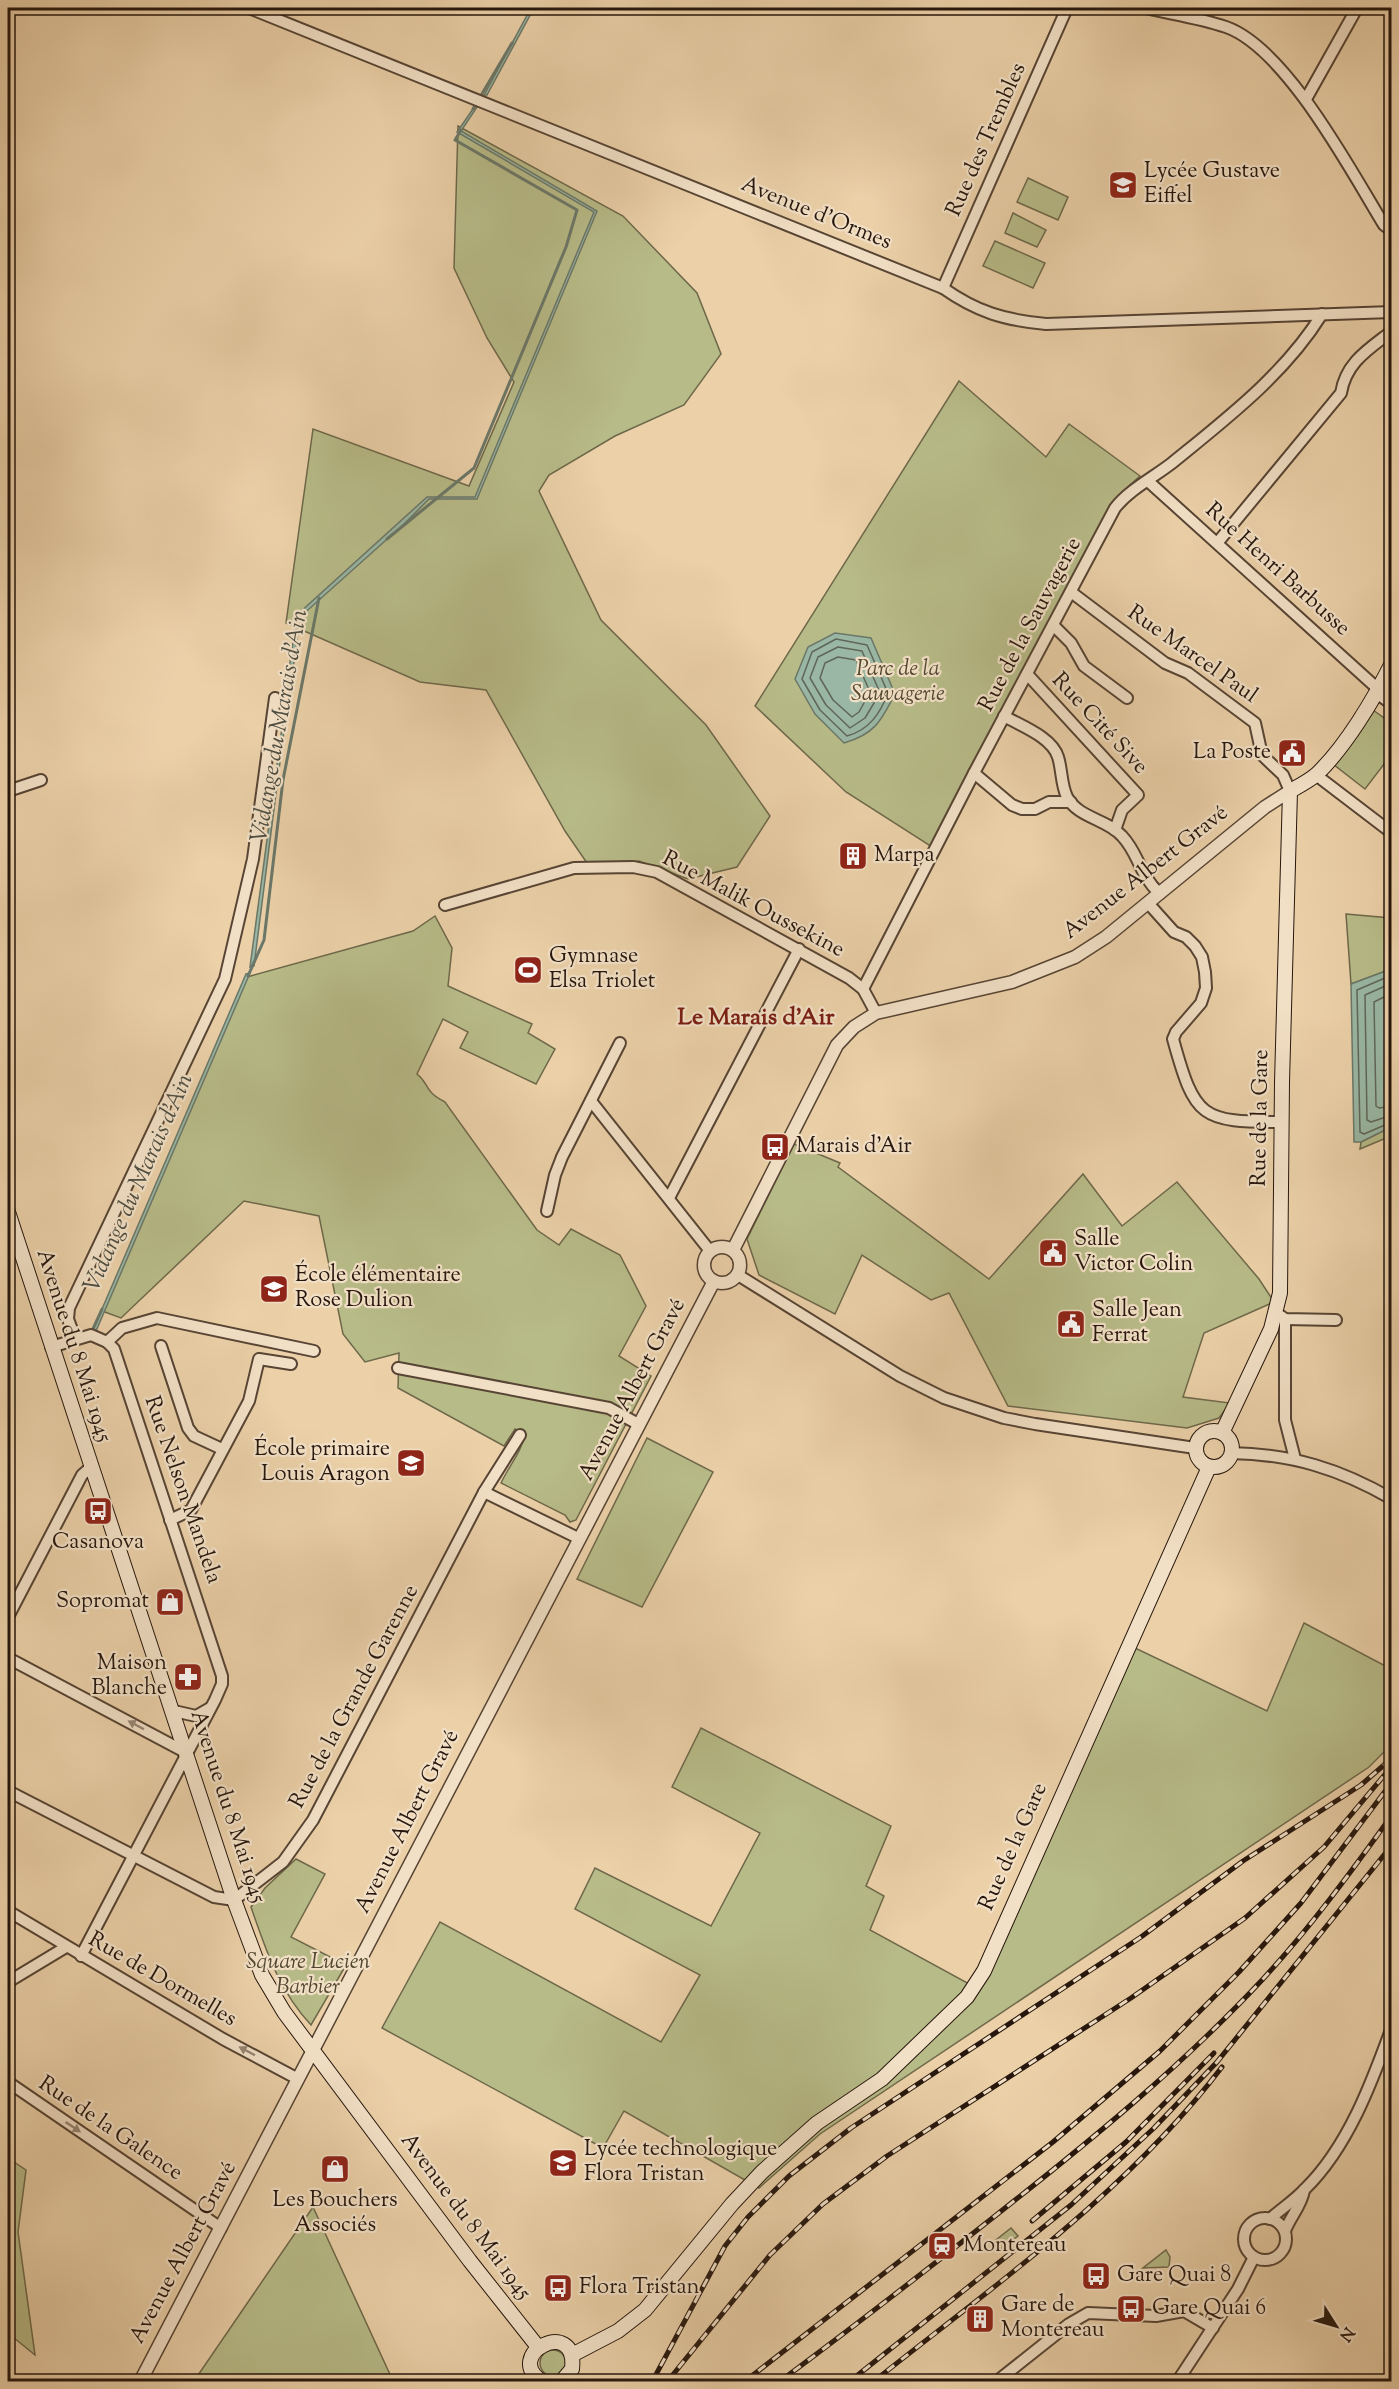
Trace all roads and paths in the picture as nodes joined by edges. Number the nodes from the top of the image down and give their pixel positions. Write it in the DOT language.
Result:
graph roads {
  1 [pos="249,8"];
  2 [pos="1067,8"];
  3 [pos="1145,8"];
  4 [pos="1357,8"];
  5 [pos="1306,99"];
  6 [pos="1392,231"];
  7 [pos="943,288"];
  8 [pos="1392,312"];
  9 [pos="1322,314"];
  10 [pos="1392,331"];
  11 [pos="1149,482"];
  12 [pos="1218,542"];
  13 [pos="1071,592"];
  14 [pos="1053,625"];
  15 [pos="1392,663"];
  16 [pos="1027,674"];
  17 [pos="1377,691"];
  18 [pos="274,698"];
  19 [pos="1127,698"];
  20 [pos="1392,704"];
  21 [pos="1004,716"];
  22 [pos="974,773"];
  23 [pos="1316,775"];
  24 [pos="41,780"];
  25 [pos="8,791"];
  26 [pos="1290,791"];
  27 [pos="1071,802"];
  28 [pos="1115,831"];
  29 [pos="1392,833"];
  30 [pos="1159,893"];
  31 [pos="1148,903"];
  32 [pos="445,904"];
  33 [pos="799,949"];
  34 [pos="863,989"];
  35 [pos="876,1013"];
  36 [pos="620,1043"];
  37 [pos="591,1101"];
  38 [pos="1282,1122"];
  39 [pos="669,1198"];
  40 [pos="547,1211"];
  41 [pos="8,1212"];
  42 [pos="733,1250"];
  43 [pos="710,1251"];
  44 [pos="738,1275"];
  45 [pos="714,1281"];
  46 [pos="1281,1316"];
  47 [pos="1336,1320"];
  48 [pos="75,1338"];
  49 [pos="107,1342"];
  50 [pos="161,1346"];
  51 [pos="51,1347"];
  52 [pos="314,1351"];
  53 [pos="291,1364"];
  54 [pos="398,1368"];
  55 [pos="639,1424"];
  56 [pos="1222,1433"];
  57 [pos="520,1436"];
  58 [pos="1195,1448"];
  59 [pos="222,1449"];
  60 [pos="1231,1453"];
  61 [pos="1295,1459"];
  62 [pos="91,1467"];
  63 [pos="1209,1467"];
  64 [pos="483,1492"];
  65 [pos="1390,1497"];
  66 [pos="170,1520"];
  67 [pos="578,1538"];
  68 [pos="8,1617"];
  69 [pos="8,1658"];
  70 [pos="210,1708"];
  71 [pos="174,1711"];
  72 [pos="188,1753"];
  73 [pos="8,1791"];
  74 [pos="133,1856"];
  75 [pos="234,1900"];
  76 [pos="8,1911"];
  77 [pos="66,1947"];
  78 [pos="81,1956"];
  79 [pos="8,1982"];
  80 [pos="1392,2027"];
  81 [pos="313,2051"];
  82 [pos="298,2079"];
  83 [pos="8,2082"];
  84 [pos="1304,2190"];
  85 [pos="1270,2219"];
  86 [pos="221,2228"];
  87 [pos="1285,2231"];
  88 [pos="1254,2257"];
  89 [pos="1213,2328"];
  90 [pos="538,2347"];
  91 [pos="572,2355"];
  92 [pos="564,2381"];
  93 [pos="140,2382"];
  94 [pos="543,2382"];
  95 [pos="996,2382"];
  96 [pos="1177,2382"];
  1 -- 7 [label="street, Avenue d'Ormes"];
  2 -- 7 [label="street, Rue des Trembles"];
  3 -- 5 [label="street"];
  4 -- 5 [label="street"];
  5 -- 6 [label="street"];
  7 -- 9 [label="street, Avenue d'Ormes"];
  8 -- 9 [label="street, Avenue d'Ormes"];
  9 -- 11 [label="street, Rue de la Sauvagerie"];
  10 -- 12 [label="street"];
  11 -- 12 [label="street, Rue Henri Barbusse"];
  11 -- 13 [label="street, Rue de la Sauvagerie"];
  12 -- 17 [label="street, Rue Henri Barbusse"];
  13 -- 14 [label="street, Rue de la Sauvagerie"];
  13 -- 26 [label="street, Rue Marcel Paul"];
  14 -- 16 [label="street, Rue de la Sauvagerie"];
  14 -- 19 [label="street"];
  15 -- 17 [label="main road"];
  16 -- 21 [label="street, Rue de la Sauvagerie"];
  16 -- 28 [label="street, Rue Cité Sive"];
  17 -- 20 [label="street, Rue Henri Barbusse"];
  17 -- 23 [label="main road"];
  18 -- 48 [label="street"];
  21 -- 22 [label="street, Rue de la Sauvagerie"];
  21 -- 27 [label="street"];
  22 -- 27 [label="street"];
  22 -- 34 [label="street, Rue de la Sauvagerie"];
  23 -- 26 [label="main road"];
  23 -- 29 [label="street"];
  24 -- 25 [label="street"];
  26 -- 30 [label="street, Avenue Albert Gravé"];
  26 -- 38 [label="main road, Rue de la Gare"];
  27 -- 28 [label="street"];
  28 -- 30 [label="street"];
  30 -- 31 [label="street, Avenue Albert Gravé"];
  31 -- 35 [label="street, Avenue Albert Gravé"];
  31 -- 38 [label="street"];
  32 -- 33 [label="street, Rue Malik Oussekine"];
  33 -- 34 [label="street, Rue Malik Oussekine"];
  33 -- 39 [label="street"];
  34 -- 35 [label="street"];
  35 -- 42 [label="street, Avenue Albert Gravé"];
  36 -- 37 [label="street"];
  37 -- 39 [label="street"];
  37 -- 40 [label="street"];
  38 -- 46 [label="main road, Rue de la Gare"];
  39 -- 43 [label="street"];
  41 -- 51 [label="main road, Avenue du 8 Mai 1945"];
  42 -- 43 [label="street"];
  42 -- 44 [label="street"];
  43 -- 45 [label="street"];
  44 -- 45 [label="street"];
  44 -- 58 [label="street"];
  45 -- 55 [label="street, Avenue Albert Gravé"];
  46 -- 47 [label="street"];
  46 -- 56 [label="main road, Rue de la Gare"];
  46 -- 61 [label="street"];
  48 -- 49 [label="street"];
  48 -- 51 [label="street"];
  49 -- 52 [label="street"];
  49 -- 66 [label="street, Rue Nelson Mandela"];
  50 -- 59 [label="street"];
  51 -- 62 [label="main road, Avenue du 8 Mai 1945"];
  53 -- 59 [label="street"];
  54 -- 55 [label="street"];
  55 -- 67 [label="street, Avenue Albert Gravé"];
  56 -- 58 [label="main road"];
  56 -- 60 [label="main road"];
  57 -- 64 [label="street, Rue de la Grande Garenne"];
  58 -- 63 [label="main road"];
  59 -- 66 [label="street"];
  60 -- 61 [label="street"];
  60 -- 63 [label="main road"];
  61 -- 65 [label="street"];
  62 -- 68 [label="street"];
  62 -- 71 [label="main road, Avenue du 8 Mai 1945"];
  63 -- 91 [label="main road, Rue de la Gare"];
  64 -- 67 [label="street"];
  64 -- 75 [label="street, Rue de la Grande Garenne"];
  66 -- 70 [label="street, Rue Nelson Mandela"];
  67 -- 81 [label="street, Avenue Albert Gravé"];
  72 -- 69 [label="street, one-way"];
  70 -- 71 [label="street"];
  70 -- 72 [label="street, Rue Nelson Mandela"];
  71 -- 72 [label="main road, Avenue du 8 Mai 1945"];
  72 -- 74 [label="street, Rue Nelson Mandela"];
  72 -- 75 [label="main road, Avenue du 8 Mai 1945"];
  73 -- 74 [label="street"];
  74 -- 75 [label="street"];
  74 -- 78 [label="street, Rue Nelson Mandela"];
  75 -- 81 [label="main road, Avenue du 8 Mai 1945"];
  76 -- 77 [label="street, Rue de Dormelles"];
  77 -- 78 [label="street, Rue de Dormelles"];
  77 -- 79 [label="street"];
  82 -- 78 [label="street, Rue de Dormelles, one-way"];
  80 -- 84 [label="street"];
  81 -- 82 [label="street, Avenue Albert Gravé"];
  81 -- 90 [label="main road, Avenue du 8 Mai 1945"];
  82 -- 86 [label="street, Avenue Albert Gravé"];
  83 -- 86 [label="street, Rue de la Galence, one-way"];
  84 -- 85 [label="street"];
  84 -- 87 [label="street"];
  85 -- 87 [label="street"];
  85 -- 88 [label="street"];
  86 -- 93 [label="street, Avenue Albert Gravé"];
  87 -- 88 [label="street"];
  88 -- 89 [label="street"];
  89 -- 95 [label="street"];
  89 -- 96 [label="street"];
  90 -- 91 [label="main road"];
  90 -- 94 [label="main road"];
  91 -- 92 [label="main road"];
}
